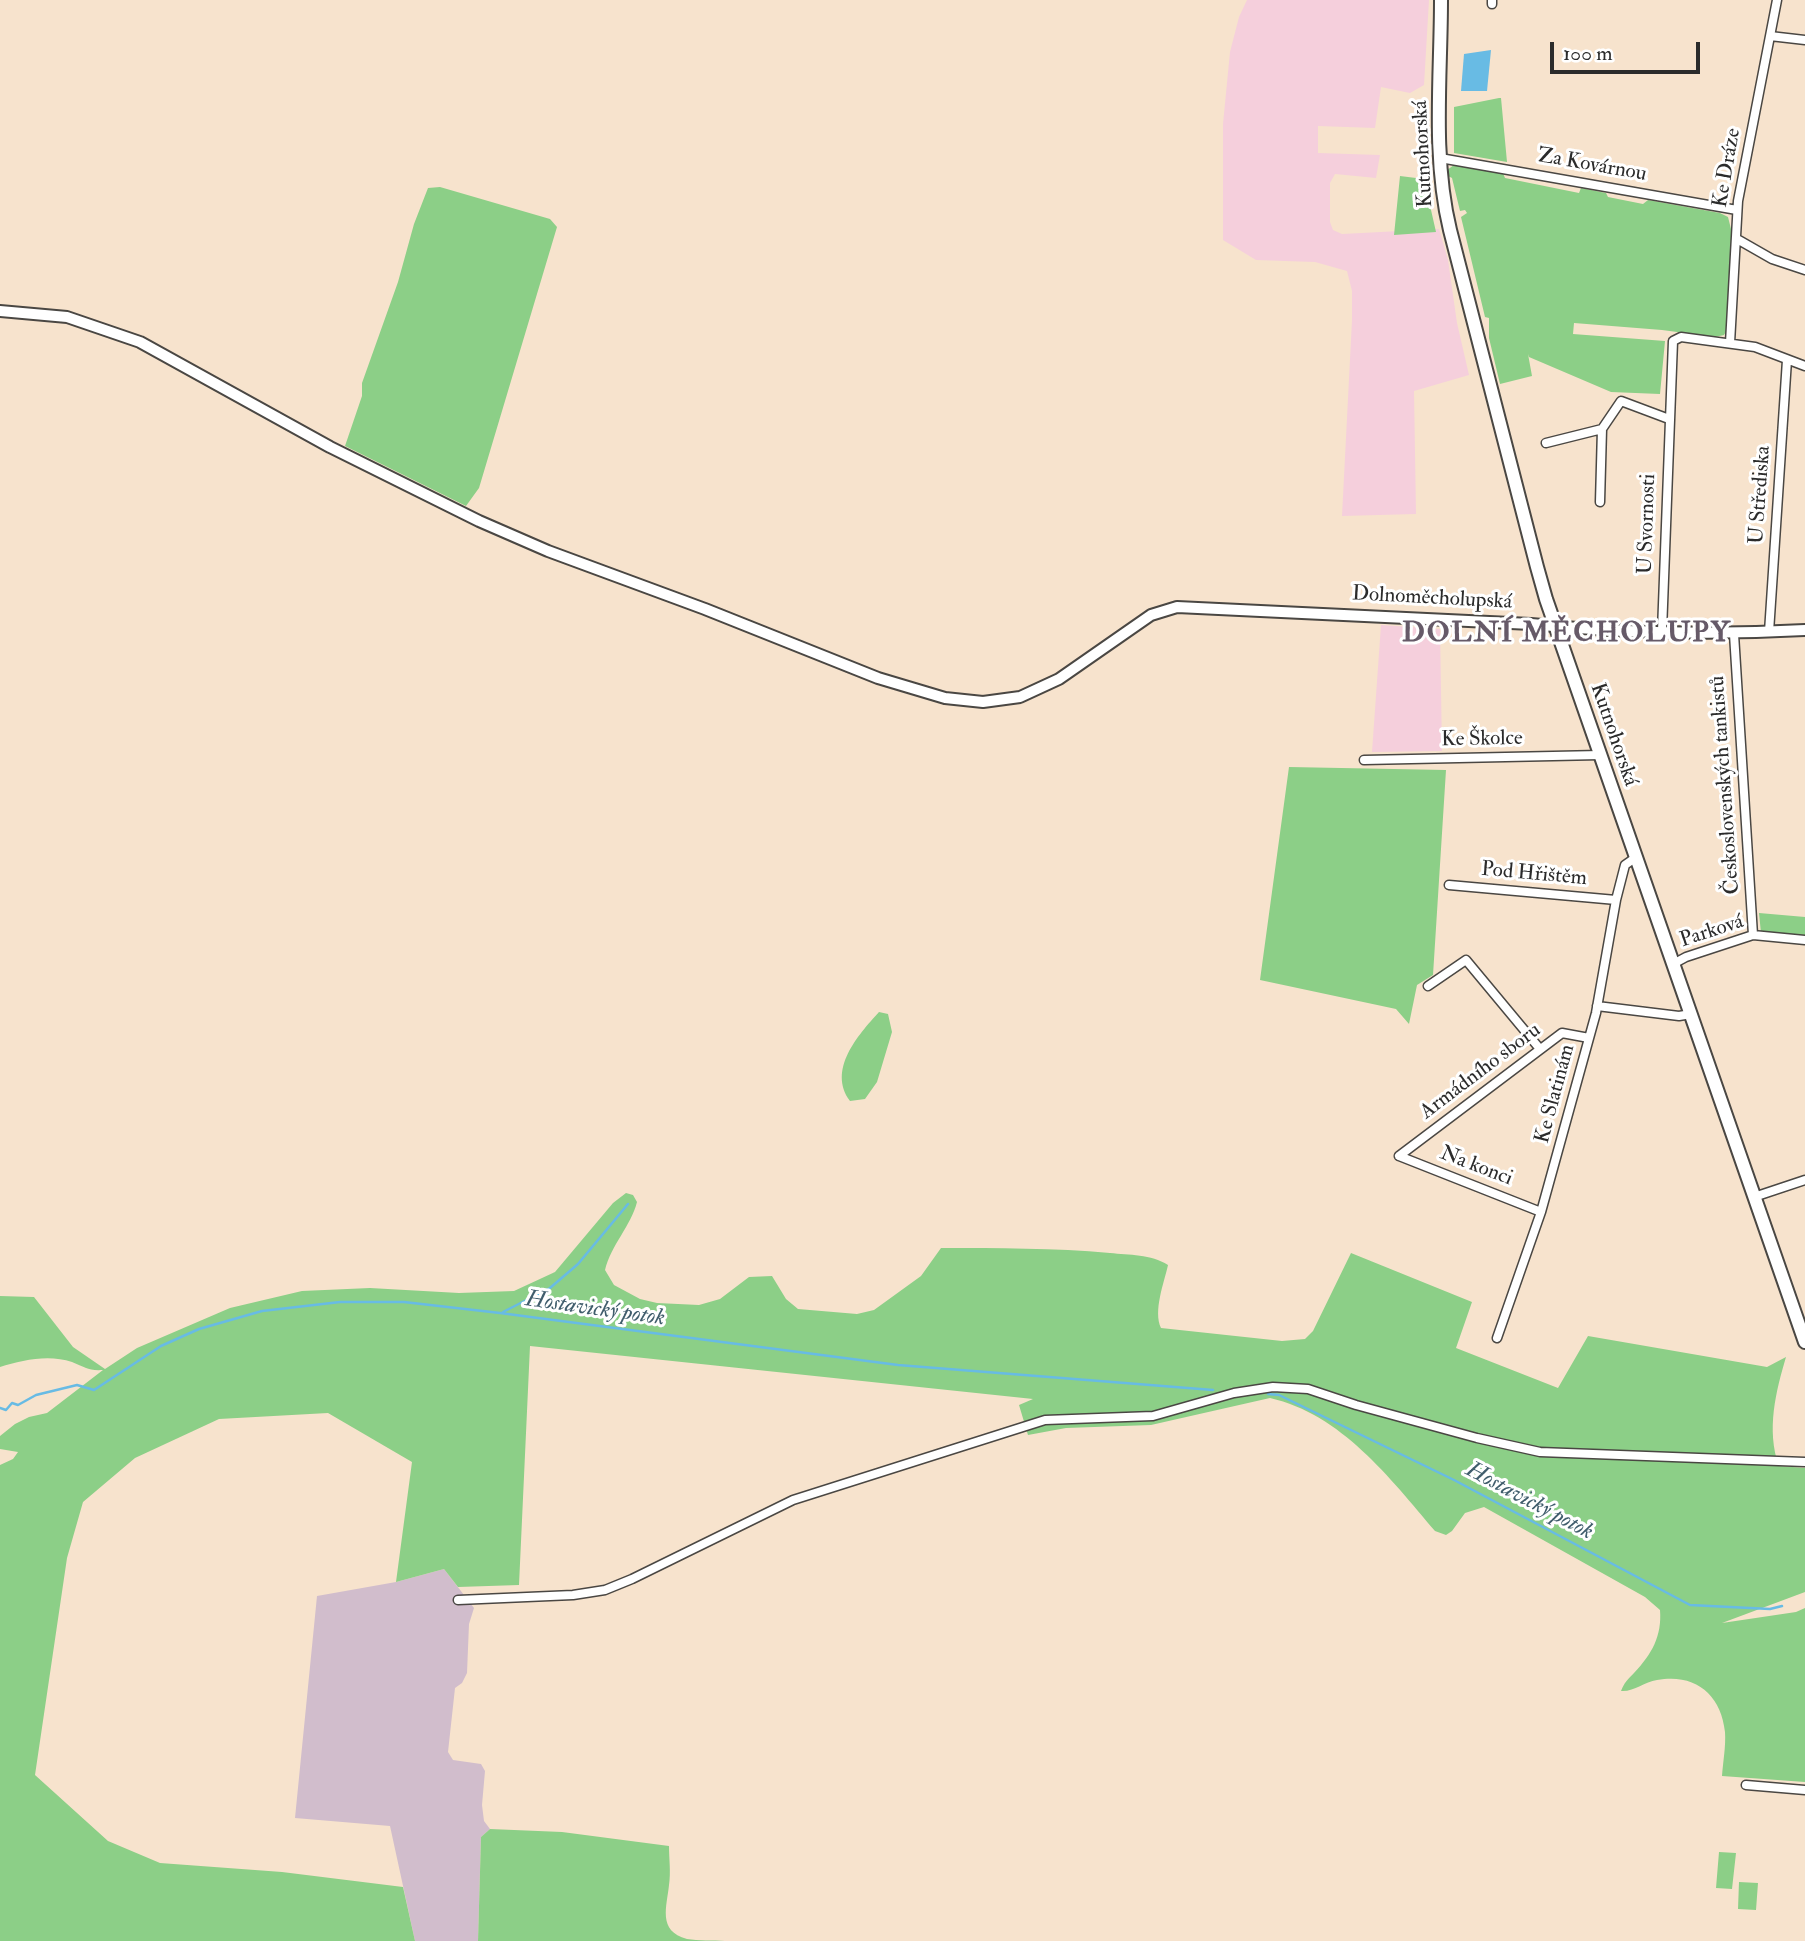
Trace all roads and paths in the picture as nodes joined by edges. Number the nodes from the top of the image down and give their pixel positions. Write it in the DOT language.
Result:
graph roads {
  1 [pos="1441,0"];
  2 [pos="1777,0"];
  3 [pos="1770,36"];
  4 [pos="1805,40"];
  5 [pos="1440,158"];
  6 [pos="1737,210"];
  7 [pos="1737,239"];
  8 [pos="1805,270"];
  9 [pos="0,311"];
  10 [pos="1730,343"];
  11 [pos="1787,359"];
  12 [pos="1805,366"];
  13 [pos="1670,419"];
  14 [pos="1602,429"];
  15 [pos="1546,443"];
  16 [pos="1600,502"];
  17 [pos="1555,626"];
  18 [pos="1805,630"];
  19 [pos="1662,631"];
  20 [pos="1769,632"];
  21 [pos="1734,634"];
  22 [pos="1600,755"];
  23 [pos="1364,760"];
  24 [pos="1635,858"];
  25 [pos="1449,885"];
  26 [pos="1616,900"];
  27 [pos="1753,935"];
  28 [pos="1805,940"];
  29 [pos="1673,964"];
  30 [pos="1428,986"];
  31 [pos="1597,1006"];
  32 [pos="1691,1014"];
  33 [pos="1589,1038"];
  34 [pos="1540,1049"];
  35 [pos="1399,1156"];
  36 [pos="1805,1180"];
  37 [pos="1754,1197"];
  38 [pos="1541,1212"];
  39 [pos="1800,1311"];
  40 [pos="1497,1338"];
  41 [pos="1805,1342"];
  42 [pos="1805,1462"];
  43 [pos="458,1600"];
  44 [pos="1746,1785"];
  45 [pos="1805,1790"];
  1 -- 5 [label="main road, Kutnohorská"];
  2 -- 3 [label="street, Ke Dráze"];
  3 -- 4 [label="street"];
  3 -- 6 [label="street, Ke Dráze"];
  5 -- 6 [label="street, Za Kovárnou"];
  5 -- 17 [label="main road, Kutnohorská"];
  6 -- 7 [label="street, Ke Dráze"];
  7 -- 8 [label="street"];
  7 -- 10 [label="street, Ke Dráze"];
  9 -- 17 [label="street, Dolnoměcholupská"];
  10 -- 11 [label="street"];
  10 -- 13 [label="street, U Svornosti"];
  11 -- 12 [label="street"];
  11 -- 20 [label="street, U Střediska"];
  13 -- 14 [label="street"];
  13 -- 19 [label="street, U Svornosti"];
  14 -- 15 [label="street"];
  14 -- 16 [label="street"];
  17 -- 19 [label="street, Dolnoměcholupská"];
  17 -- 22 [label="main road, Kutnohorská"];
  18 -- 20 [label="street, Dolnoměcholupská"];
  19 -- 21 [label="street, Dolnoměcholupská"];
  20 -- 21 [label="street, Dolnoměcholupská"];
  21 -- 27 [label="street, Československých tankistů"];
  22 -- 23 [label="street, Ke Školce"];
  22 -- 24 [label="main road, Kutnohorská"];
  24 -- 26 [label="street, Ke Slatinám"];
  24 -- 29 [label="main road, Kutnohorská"];
  25 -- 26 [label="street, Pod Hřištěm"];
  26 -- 31 [label="street, Ke Slatinám"];
  27 -- 28 [label="street, Parková"];
  27 -- 29 [label="street, Parková"];
  29 -- 32 [label="main road, Kutnohorská"];
  30 -- 34 [label="street"];
  31 -- 32 [label="street"];
  31 -- 33 [label="street, Ke Slatinám"];
  32 -- 37 [label="main road, Kutnohorská"];
  33 -- 34 [label="street, Armádního sboru"];
  33 -- 38 [label="street, Ke Slatinám"];
  34 -- 35 [label="street, Armádního sboru"];
  35 -- 38 [label="street, Na konci"];
  36 -- 37 [label="street"];
  37 -- 39 [label="main road, Kutnohorská"];
  38 -- 40 [label="street, Ke Slatinám"];
  39 -- 41 [label="main road, Kutnohorská"];
  42 -- 43 [label="street"];
  44 -- 45 [label="street"];
}
